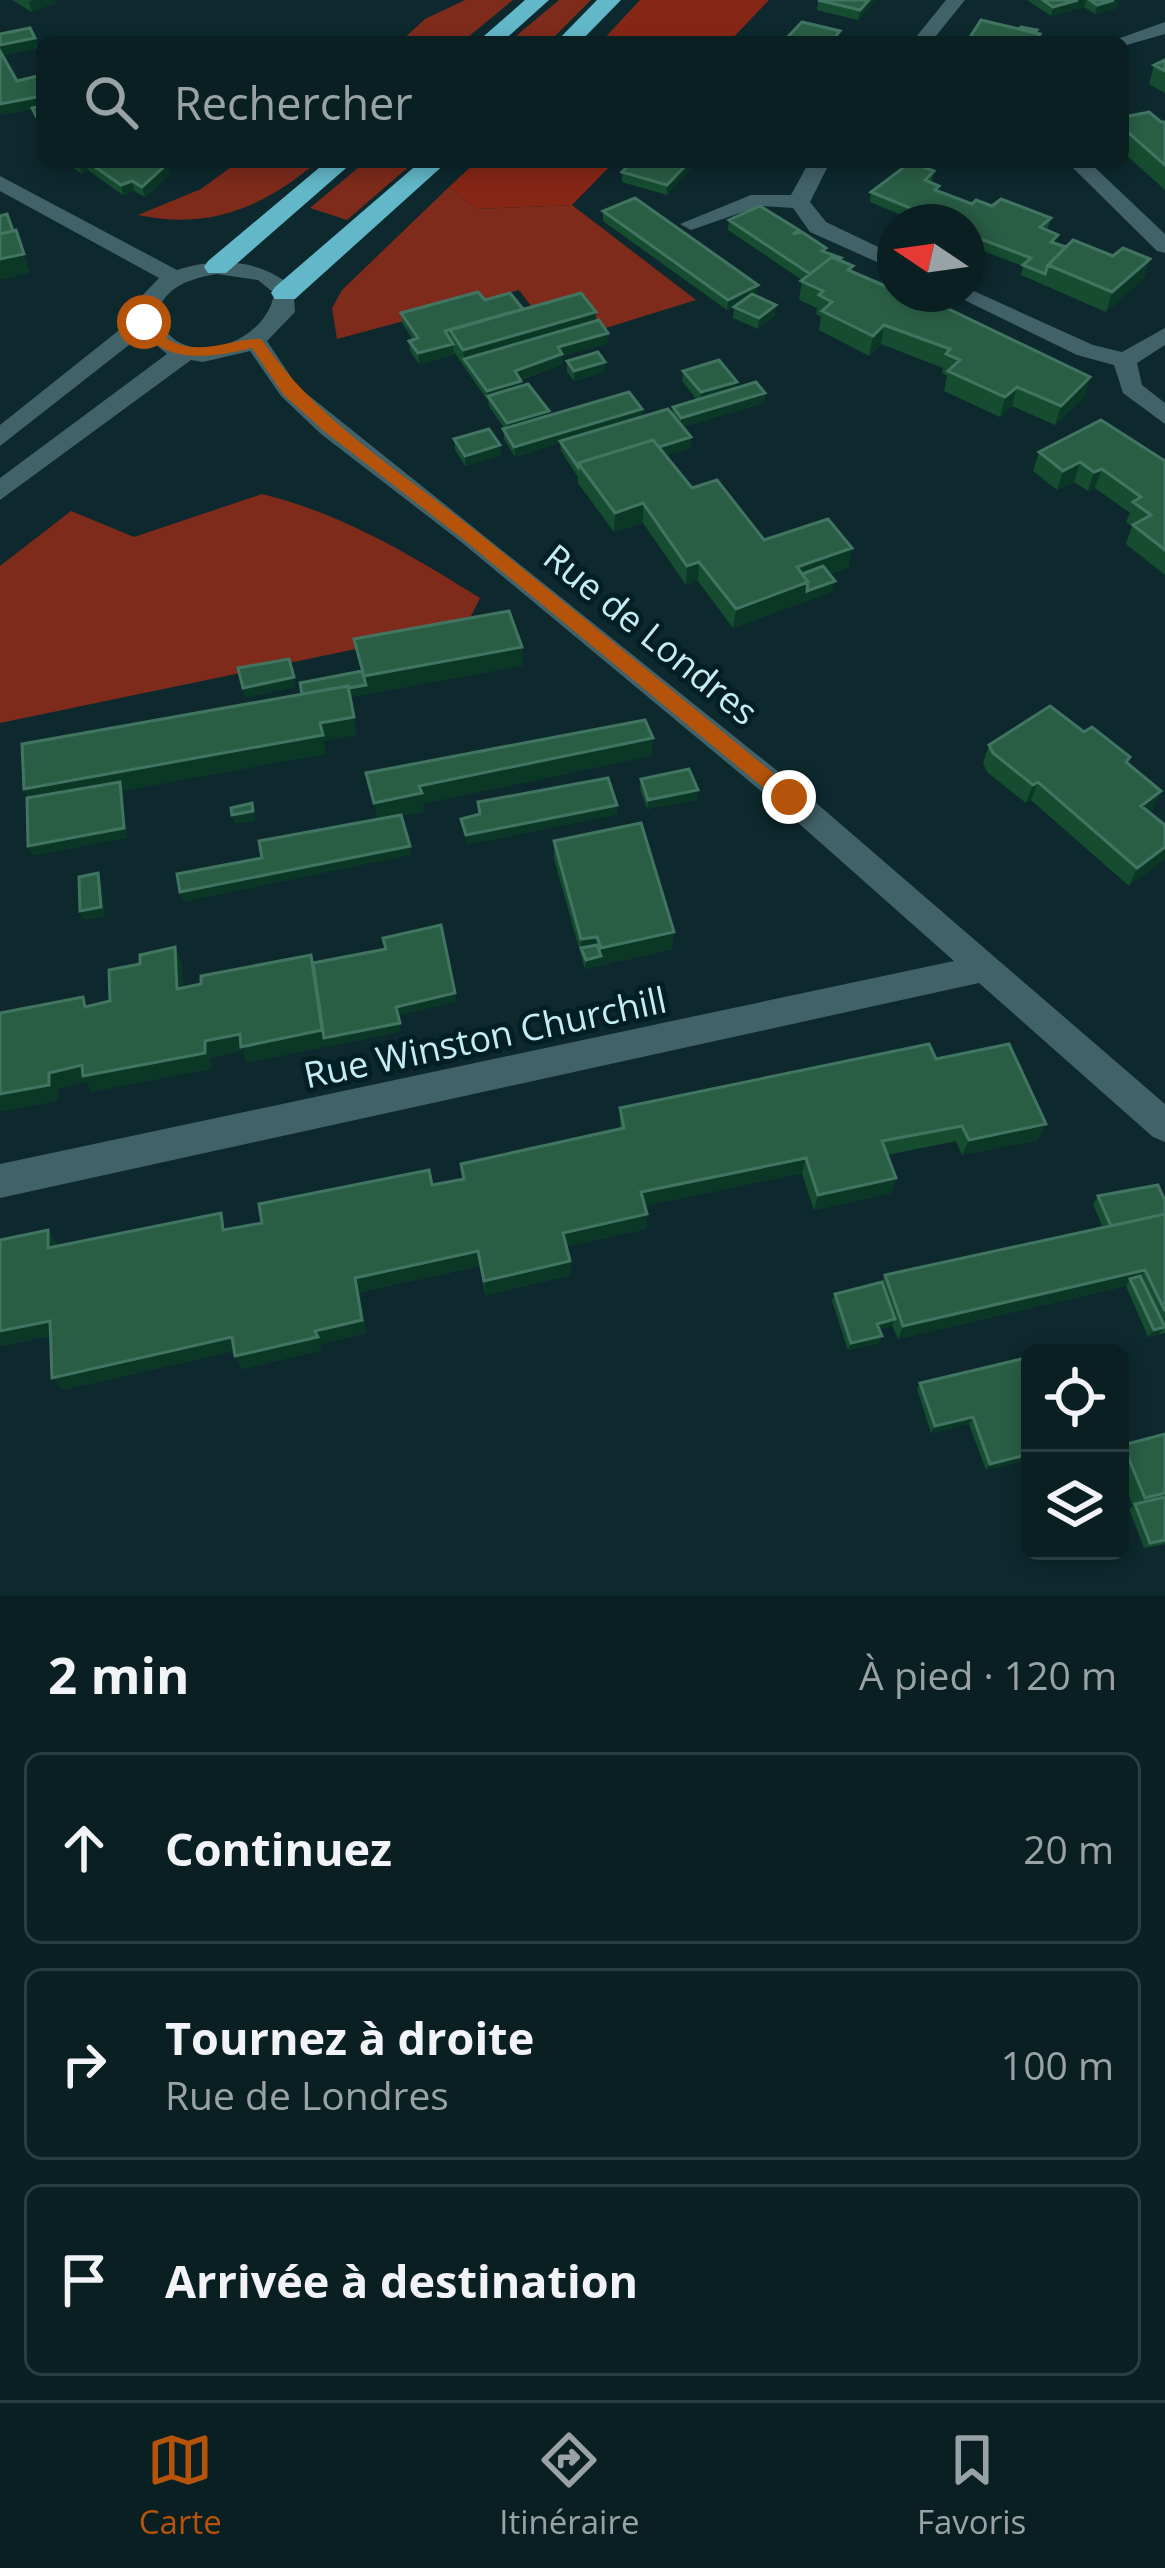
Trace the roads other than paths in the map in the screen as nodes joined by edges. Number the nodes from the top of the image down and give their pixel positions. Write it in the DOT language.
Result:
graph roads {
  1 [pos="538,0"];
  2 [pos="610,0"];
  3 [pos="956,0"];
  4 [pos="1165,28"];
  5 [pos="495,36"];
  6 [pos="574,36"];
  7 [pos="926,36"];
  8 [pos="1129,39"];
  9 [pos="334,168"];
  10 [pos="429,168"];
  11 [pos="815,168"];
  12 [pos="1083,168"];
  13 [pos="0,182"];
  14 [pos="799,202"];
  15 [pos="691,224"];
  16 [pos="1165,246"];
  17 [pos="877,254"];
  18 [pos="217,267"];
  19 [pos="176,278"];
  20 [pos="285,293"];
  21 [pos="985,304"];
  22 [pos="144,322"];
  23 [pos="1165,334"];
  24 [pos="256,342"];
  25 [pos="187,351"];
  26 [pos="1125,360"];
  27 [pos="1165,416"];
  28 [pos="0,438"];
  29 [pos="0,491"];
  30 [pos="986,968"];
  31 [pos="1165,1126"];
  32 [pos="0,1181"];
  1 -- 5 [label="highway"];
  2 -- 6 [label="highway"];
  3 -- 7 [label="street"];
  4 -- 8 [label="street"];
  9 -- 18 [label="highway"];
  10 -- 20 [label="highway"];
  11 -- 14 [label="street"];
  12 -- 16 [label="street"];
  13 -- 19 [label="street"];
  14 -- 15 [label="street"];
  14 -- 17 [label="street"];
  18 -- 19 [label="street"];
  18 -- 20 [label="street"];
  19 -- 22 [label="street"];
  20 -- 24 [label="street"];
  21 -- 26 [label="street"];
  22 -- 25 [label="street"];
  22 -- 28 [label="street"];
  23 -- 26 [label="street"];
  24 -- 25 [label="street"];
  24 -- 30 [label="street, Rue de Londres"];
  25 -- 29 [label="street"];
  26 -- 27 [label="street"];
  30 -- 31 [label="street, Rue de Londres"];
  30 -- 32 [label="street, Rue Winston Churchill"];
}
